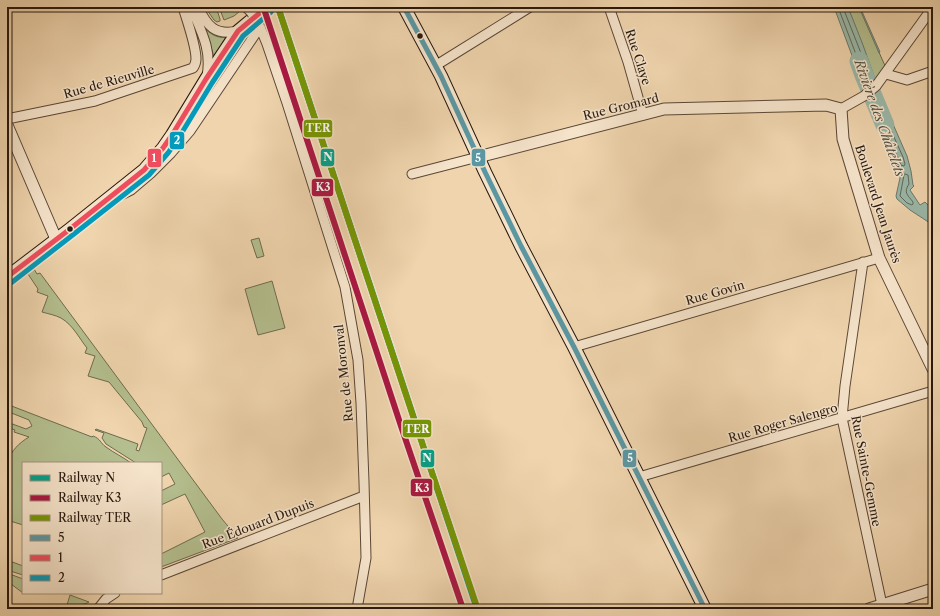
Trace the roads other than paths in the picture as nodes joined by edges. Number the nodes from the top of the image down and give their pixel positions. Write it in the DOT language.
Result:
graph roads {
  1 [pos="183,7"];
  2 [pos="191,7"];
  3 [pos="198,7"];
  4 [pos="247,7"];
  5 [pos="267,7"];
  6 [pos="530,7"];
  7 [pos="609,7"];
  8 [pos="933,7"];
  9 [pos="406,11"];
  10 [pos="260,27"];
  11 [pos="238,31"];
  12 [pos="435,66"];
  13 [pos="933,71"];
  14 [pos="886,74"];
  15 [pos="206,79"];
  16 [pos="841,109"];
  17 [pos="643,115"];
  18 [pos="7,119"];
  19 [pos="7,125"];
  20 [pos="478,157"];
  21 [pos="412,174"];
  22 [pos="110,197"];
  23 [pos="56,239"];
  24 [pos="880,258"];
  25 [pos="863,262"];
  26 [pos="7,277"];
  27 [pos="574,346"];
  28 [pos="933,369"];
  29 [pos="933,391"];
  30 [pos="842,418"];
  31 [pos="639,477"];
  32 [pos="364,496"];
  33 [pos="162,575"];
  34 [pos="933,589"];
  35 [pos="114,594"];
  36 [pos="882,605"];
  37 [pos="98,609"];
  38 [pos="357,609"];
  39 [pos="704,609"];
  40 [pos="869,609"];
  1 -- 18 [label="street, Rue de Rieuville"];
  2 -- 15 [label="street"];
  3 -- 11 [label="street"];
  4 -- 10 [label="street, Rue de Moronval, bridge"];
  5 -- 11 [label="main road"];
  6 -- 12 [label="street"];
  7 -- 17 [label="street, Rue Claye"];
  8 -- 14 [label="street"];
  9 -- 12 [label="main road"];
  10 -- 22 [label="street"];
  10 -- 32 [label="street, Rue de Moronval"];
  11 -- 15 [label="main road"];
  12 -- 20 [label="main road"];
  13 -- 14 [label="street"];
  14 -- 16 [label="street"];
  15 -- 22 [label="main road"];
  16 -- 17 [label="street, Rue Gromard"];
  16 -- 24 [label="street, Boulevard Jean Jaurès"];
  17 -- 20 [label="street, Rue Gromard"];
  19 -- 23 [label="street"];
  20 -- 21 [label="street, Rue Gromard"];
  20 -- 27 [label="main road"];
  22 -- 23 [label="main road"];
  23 -- 26 [label="main road"];
  24 -- 25 [label="street"];
  24 -- 28 [label="street, Boulevard Jean Jaurès"];
  25 -- 27 [label="street, Rue Govin"];
  25 -- 30 [label="street, Rue Sainte-Gemme"];
  27 -- 31 [label="main road"];
  29 -- 30 [label="street, Rue Roger Salengro"];
  30 -- 31 [label="street, Rue Roger Salengro"];
  30 -- 36 [label="street, Rue Sainte-Gemme"];
  31 -- 39 [label="main road"];
  32 -- 33 [label="street, Rue Édouard Dupuis"];
  32 -- 38 [label="street, Rue de Moronval"];
  34 -- 36 [label="street"];
  35 -- 37 [label="street"];
  36 -- 40 [label="street"];
}
